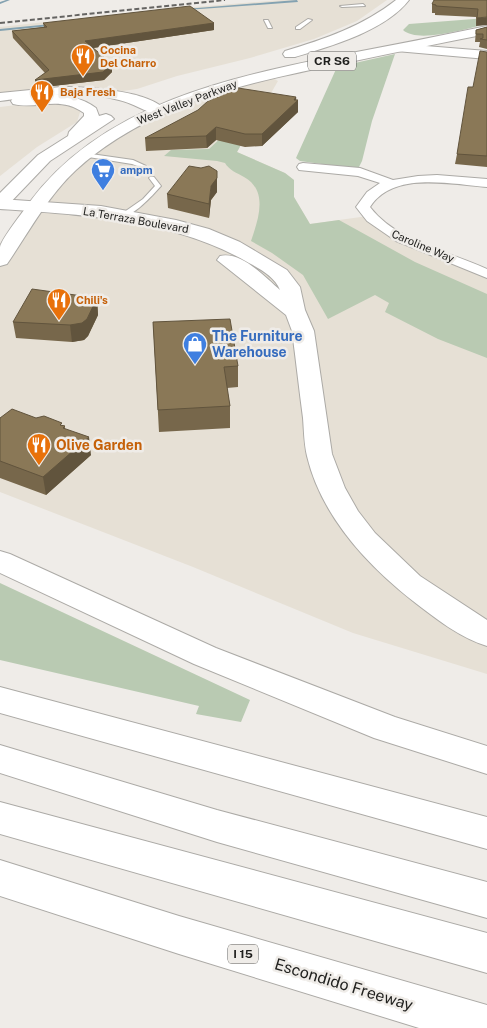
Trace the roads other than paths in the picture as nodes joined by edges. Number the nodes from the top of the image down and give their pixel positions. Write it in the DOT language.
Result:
graph roads {
  1 [pos="403,0"];
  2 [pos="361,6"];
  3 [pos="343,7"];
  4 [pos="310,20"];
  5 [pos="266,21"];
  6 [pos="487,26"];
  7 [pos="270,27"];
  8 [pos="298,28"];
  9 [pos="487,30"];
  10 [pos="403,34"];
  11 [pos="341,37"];
  12 [pos="384,37"];
  13 [pos="401,48"];
  14 [pos="473,54"];
  15 [pos="487,55"];
  16 [pos="275,58"];
  17 [pos="256,64"];
  18 [pos="219,88"];
  19 [pos="0,97"];
  20 [pos="18,100"];
  21 [pos="0,103"];
  22 [pos="129,108"];
  23 [pos="159,111"];
  24 [pos="69,141"];
  25 [pos="84,154"];
  26 [pos="142,166"];
  27 [pos="303,167"];
  28 [pos="152,178"];
  29 [pos="487,183"];
  30 [pos="393,184"];
  31 [pos="0,203"];
  32 [pos="34,210"];
  33 [pos="0,211"];
  34 [pos="122,216"];
  35 [pos="0,260"];
  36 [pos="487,274"];
  37 [pos="295,312"];
  38 [pos="0,560"];
  39 [pos="487,635"];
  40 [pos="0,700"];
  41 [pos="0,759"];
  42 [pos="487,760"];
  43 [pos="0,818"];
  44 [pos="487,833"];
  45 [pos="0,878"];
  46 [pos="487,900"];
  47 [pos="487,954"];
  48 [pos="487,1028"];
  1 -- 11 [label="main road, CR S6"];
  2 -- 3 [label="lane"];
  4 -- 8 [label="lane"];
  5 -- 7 [label="lane"];
  6 -- 10 [label="main road"];
  9 -- 13 [label="main road, CR S6"];
  9 -- 14 [label="main road"];
  11 -- 16 [label="main road, CR S6"];
  11 -- 18 [label="main road"];
  12 -- 13 [label="main road"];
  13 -- 14 [label="main road"];
  13 -- 18 [label="main road, West Valley Parkway / CR S6"];
  14 -- 15 [label="main road"];
  17 -- 22 [label="main road, West Valley Parkway"];
  18 -- 23 [label="main road, West Valley Parkway / CR S6"];
  19 -- 22 [label="main road"];
  20 -- 21 [label="main road"];
  20 -- 22 [label="main road"];
  20 -- 24 [label="main road"];
  22 -- 23 [label="main road"];
  22 -- 24 [label="main road, West Valley Parkway"];
  23 -- 25 [label="main road, West Valley Parkway / CR S6"];
  24 -- 31 [label="main road, West Valley Parkway"];
  25 -- 26 [label="lane"];
  25 -- 32 [label="main road, West Valley Parkway / CR S6"];
  27 -- 30 [label="street"];
  28 -- 34 [label="lane"];
  29 -- 30 [label="street, Caroline Way"];
  30 -- 36 [label="street, Caroline Way"];
  31 -- 32 [label="main road, La Terraza Boulevard"];
  32 -- 33 [label="main road, La Terraza Boulevard"];
  32 -- 34 [label="main road, La Terraza Boulevard"];
  32 -- 35 [label="main road, West Valley Parkway / CR S6"];
  32 -- 37 [label="main road, La Terraza Boulevard"];
  34 -- 37 [label="main road, La Terraza Boulevard"];
  37 -- 39 [label="main road, La Terraza Boulevard"];
  38 -- 42 [label="main road"];
  40 -- 44 [label="main road"];
  41 -- 46 [label="main road"];
  43 -- 47 [label="main road"];
  45 -- 48 [label="main road, Escondido Freeway / I 15"];
}
